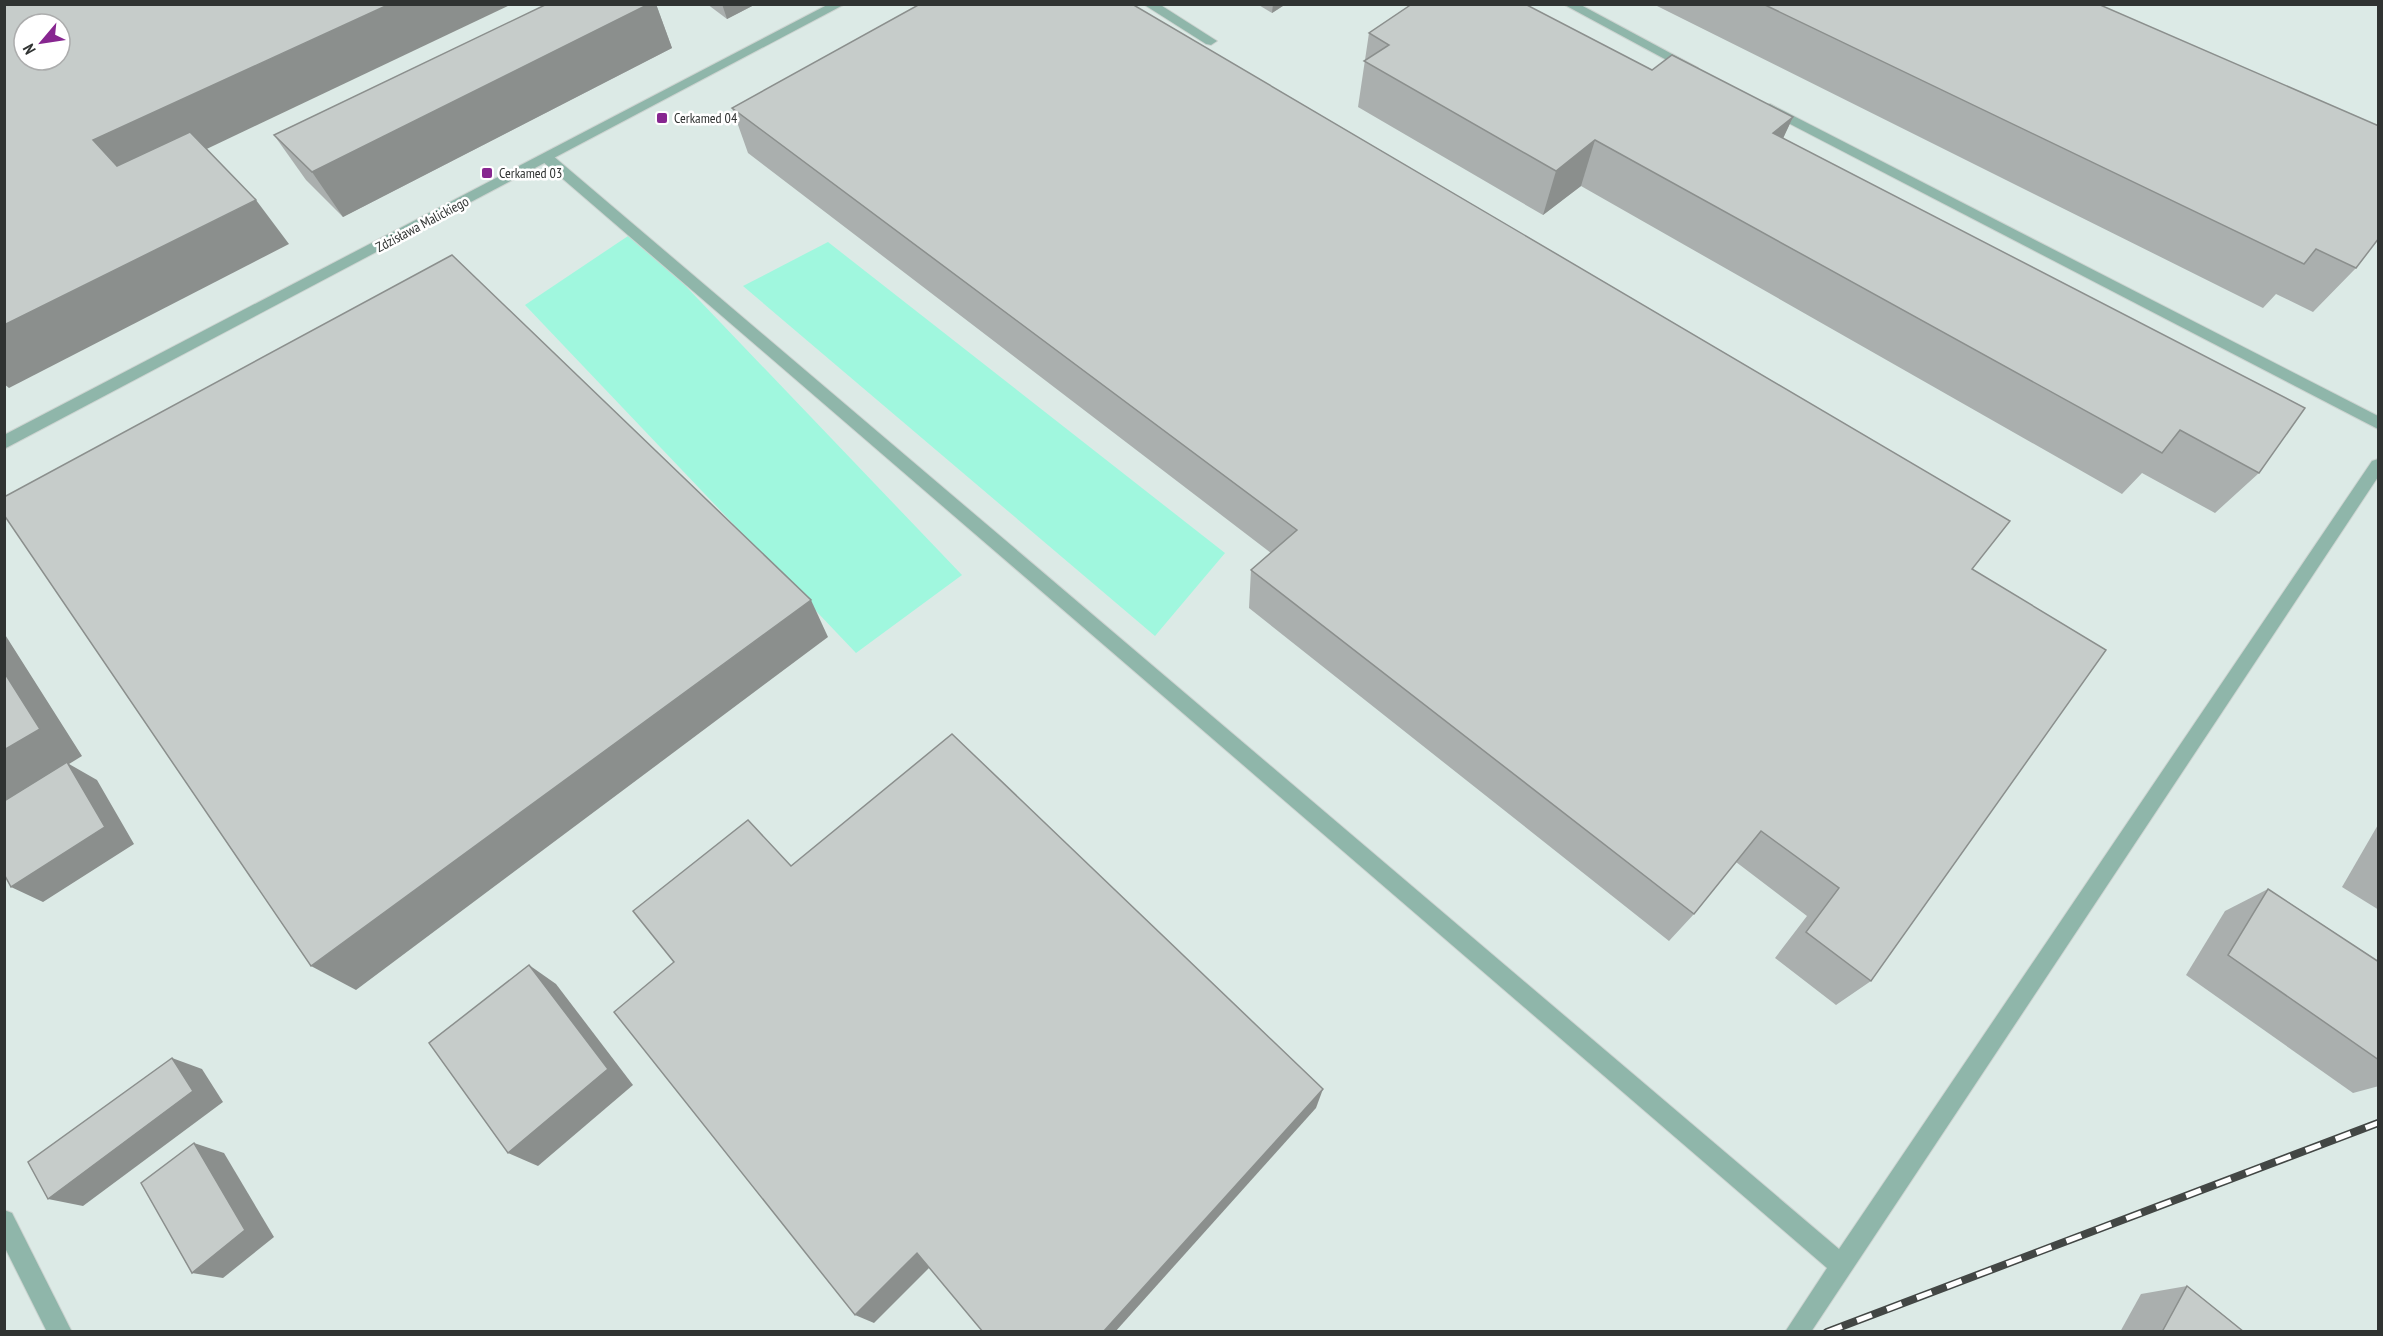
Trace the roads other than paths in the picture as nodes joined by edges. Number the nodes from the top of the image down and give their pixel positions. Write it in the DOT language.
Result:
graph roads {
  1 [pos="839,4"];
  2 [pos="1149,4"];
  3 [pos="1569,4"];
  4 [pos="1211,41"];
  5 [pos="1707,76"];
  6 [pos="1761,104"];
  7 [pos="547,158"];
  8 [pos="2379,423"];
  9 [pos="4,443"];
  10 [pos="2379,465"];
  11 [pos="4,1221"];
  12 [pos="1841,1265"];
  13 [pos="60,1332"];
  14 [pos="1797,1332"];
  1 -- 7 [label="street, Zdzisława Malickiego"];
  2 -- 4 [label="street"];
  3 -- 5 [label="street"];
  6 -- 8 [label="street"];
  7 -- 9 [label="street, Zdzisława Malickiego"];
  7 -- 12 [label="street"];
  10 -- 12 [label="street"];
  11 -- 13 [label="street"];
  12 -- 14 [label="street"];
}
